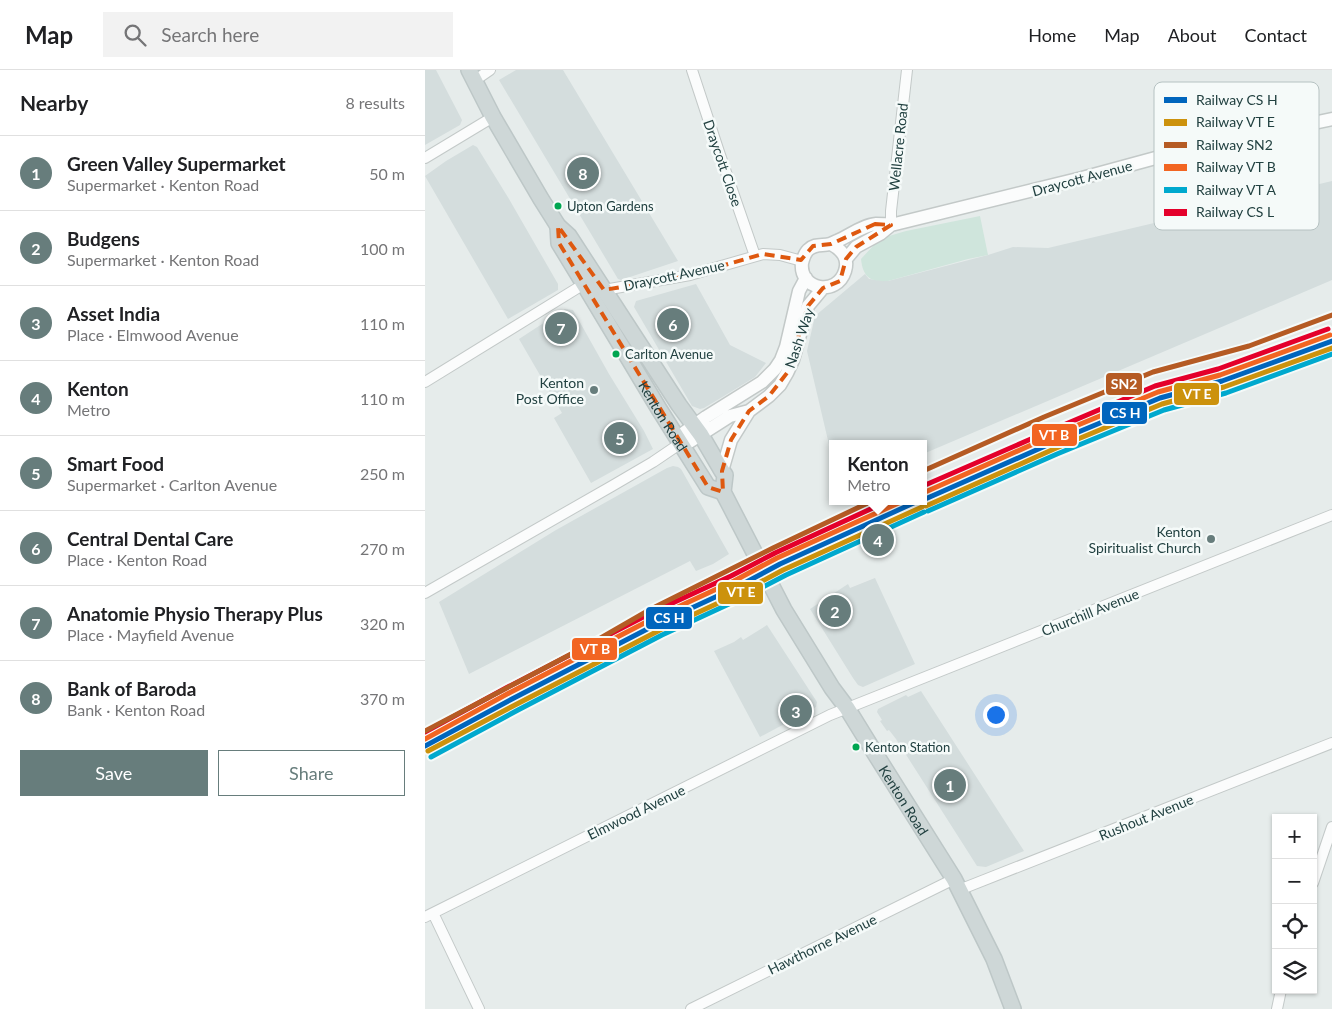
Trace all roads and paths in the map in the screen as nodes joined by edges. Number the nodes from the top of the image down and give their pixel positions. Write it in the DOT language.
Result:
graph roads {
  1 [pos="490,70"];
  2 [pos="692,70"];
  3 [pos="907,70"];
  4 [pos="471,76"];
  5 [pos="493,117"];
  6 [pos="1332,118"];
  7 [pos="1319,121"];
  8 [pos="425,158"];
  9 [pos="1154,158"];
  10 [pos="891,225"];
  11 [pos="558,226"];
  12 [pos="831,244"];
  13 [pos="755,256"];
  14 [pos="846,259"];
  15 [pos="803,261"];
  16 [pos="806,278"];
  17 [pos="584,284"];
  18 [pos="823,288"];
  19 [pos="604,290"];
  20 [pos="425,382"];
  21 [pos="749,411"];
  22 [pos="697,430"];
  23 [pos="681,442"];
  24 [pos="723,471"];
  25 [pos="723,492"];
  26 [pos="1332,515"];
  27 [pos="425,593"];
  28 [pos="847,708"];
  29 [pos="1332,743"];
  30 [pos="1332,827"];
  31 [pos="1317,871"];
  32 [pos="956,884"];
  33 [pos="429,914"];
  34 [pos="1280,994"];
  35 [pos="710,999"];
  36 [pos="479,1009"];
  37 [pos="691,1009"];
  38 [pos="715,1009"];
  39 [pos="1013,1009"];
  40 [pos="1277,1009"];
  1 -- 4 [label="street"];
  2 -- 13 [label="street, Draycott Close"];
  3 -- 10 [label="street, Wellacre Road"];
  4 -- 5 [label="main road, Kenton Road"];
  5 -- 8 [label="street"];
  5 -- 11 [label="main road, Kenton Road"];
  6 -- 7 [label="street, Draycott Avenue"];
  9 -- 10 [label="street, Draycott Avenue"];
  10 -- 12 [label="street, Draycott Avenue"];
  10 -- 14 [label="street, Draycott Avenue"];
  11 -- 17 [label="main road, Kenton Road"];
  11 -- 19 [label="main road, Kenton Road"];
  12 -- 14 [label="street"];
  12 -- 15 [label="street, Draycott Avenue"];
  13 -- 15 [label="street, Draycott Avenue"];
  13 -- 19 [label="street, Draycott Avenue"];
  14 -- 18 [label="street"];
  15 -- 16 [label="street"];
  16 -- 18 [label="street"];
  16 -- 22 [label="street, Nash Way"];
  17 -- 20 [label="street"];
  17 -- 23 [label="main road, Kenton Road"];
  18 -- 21 [label="street, Nash Way"];
  19 -- 22 [label="main road, Kenton Road"];
  21 -- 22 [label="street, Nash Way"];
  21 -- 24 [label="street"];
  22 -- 23 [label="street"];
  22 -- 24 [label="main road, Kenton Road"];
  23 -- 25 [label="main road, Kenton Road"];
  23 -- 27 [label="street"];
  24 -- 25 [label="main road, Kenton Road"];
  25 -- 28 [label="main road, Kenton Road"];
  26 -- 28 [label="street, Churchill Avenue"];
  28 -- 32 [label="main road, Kenton Road"];
  28 -- 33 [label="street, Elmwood Avenue"];
  29 -- 32 [label="street, Rushout Avenue"];
  30 -- 31 [label="street"];
  32 -- 35 [label="street, Hawthorne Avenue"];
  32 -- 39 [label="main road, Kenton Road"];
  33 -- 36 [label="street"];
  34 -- 40 [label="street"];
  35 -- 37 [label="street, Hawthorne Avenue"];
  35 -- 38 [label="street"];
}
